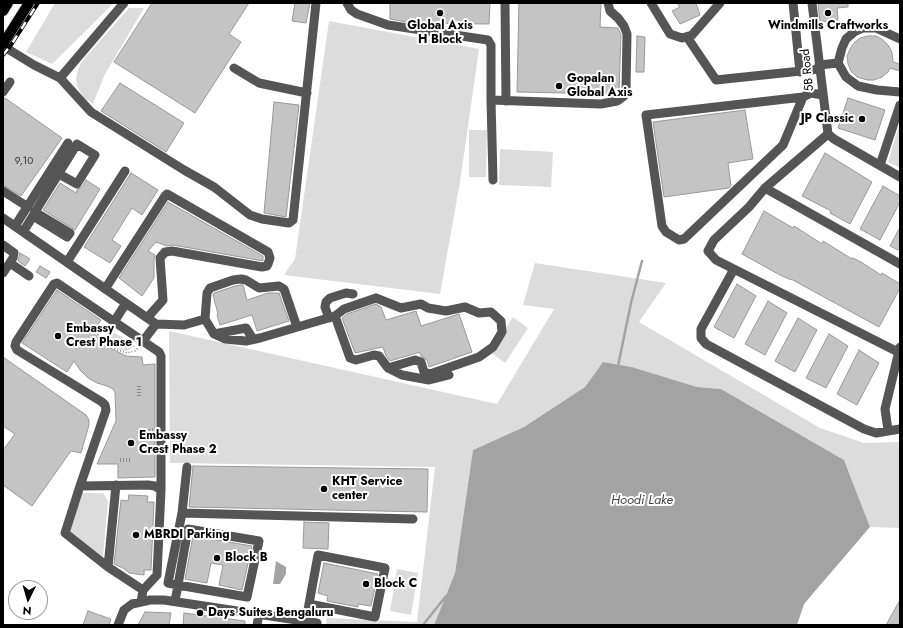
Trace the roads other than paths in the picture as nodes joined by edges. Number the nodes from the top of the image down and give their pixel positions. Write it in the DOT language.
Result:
graph roads {
  1 [pos="8,3"];
  2 [pos="29,3"];
  3 [pos="124,3"];
  4 [pos="316,3"];
  5 [pos="347,3"];
  6 [pos="505,3"];
  7 [pos="608,3"];
  8 [pos="651,3"];
  9 [pos="720,3"];
  10 [pos="792,3"];
  11 [pos="812,3"];
  12 [pos="3,11"];
  13 [pos="687,37"];
  14 [pos="900,39"];
  15 [pos="3,45"];
  16 [pos="838,63"];
  17 [pos="820,67"];
  18 [pos="234,68"];
  19 [pos="800,72"];
  20 [pos="60,78"];
  21 [pos="10,82"];
  22 [pos="3,92"];
  23 [pos="900,92"];
  24 [pos="307,93"];
  25 [pos="823,95"];
  26 [pos="803,97"];
  27 [pos="491,100"];
  28 [pos="506,101"];
  29 [pos="900,105"];
  30 [pos="828,134"];
  31 [pos="68,143"];
  32 [pos="880,165"];
  33 [pos="125,171"];
  34 [pos="59,174"];
  35 [pos="900,177"];
  36 [pos="493,180"];
  37 [pos="765,188"];
  38 [pos="3,191"];
  39 [pos="32,212"];
  40 [pos="3,218"];
  41 [pos="15,226"];
  42 [pos="23,232"];
  43 [pos="3,245"];
  44 [pos="67,262"];
  45 [pos="10,263"];
  46 [pos="900,264"];
  47 [pos="734,269"];
  48 [pos="3,273"];
  49 [pos="29,276"];
  50 [pos="105,289"];
  51 [pos="352,294"];
  52 [pos="126,303"];
  53 [pos="332,317"];
  54 [pos="147,318"];
  55 [pos="205,319"];
  56 [pos="114,322"];
  57 [pos="156,324"];
  58 [pos="297,327"];
  59 [pos="143,341"];
  60 [pos="899,350"];
  61 [pos="388,368"];
  62 [pos="448,375"];
  63 [pos="900,429"];
  64 [pos="888,430"];
  65 [pos="187,467"];
  66 [pos="116,485"];
  67 [pos="80,486"];
  68 [pos="161,490"];
  69 [pos="182,514"];
  70 [pos="413,519"];
  71 [pos="108,567"];
  72 [pos="178,585"];
  73 [pos="143,590"];
  74 [pos="175,601"];
  75 [pos="141,602"];
  76 [pos="309,604"];
  77 [pos="259,614"];
  78 [pos="269,620"];
  79 [pos="306,622"];
  80 [pos="317,623"];
  81 [pos="118,625"];
  82 [pos="257,625"];
  1 -- 12 [label="main road"];
  2 -- 15 [label="main road"];
  3 -- 20 [label="street"];
  4 -- 24 [label="street"];
  5 -- 27 [label="street"];
  6 -- 28 [label="street"];
  7 -- 28 [label="street"];
  8 -- 13 [label="street"];
  9 -- 13 [label="street"];
  10 -- 19 [label="street"];
  11 -- 17 [label="street, 5B Road"];
  13 -- 19 [label="street"];
  14 -- 16 [label="street"];
  15 -- 20 [label="street"];
  16 -- 17 [label="street"];
  16 -- 23 [label="street"];
  17 -- 19 [label="street"];
  17 -- 25 [label="street, 5B Road"];
  18 -- 24 [label="street"];
  20 -- 24 [label="street"];
  21 -- 22 [label="street"];
  25 -- 26 [label="street"];
  25 -- 30 [label="street, 5B Road"];
  26 -- 26 [label="street"];
  27 -- 28 [label="street"];
  27 -- 36 [label="street"];
  29 -- 32 [label="street"];
  30 -- 32 [label="street"];
  30 -- 37 [label="street"];
  31 -- 39 [label="street"];
  32 -- 35 [label="street"];
  33 -- 44 [label="street"];
  34 -- 39 [label="street"];
  37 -- 46 [label="street"];
  37 -- 47 [label="street"];
  38 -- 39 [label="street"];
  39 -- 41 [label="street"];
  39 -- 42 [label="street"];
  40 -- 41 [label="street"];
  41 -- 42 [label="street"];
  42 -- 44 [label="street"];
  43 -- 45 [label="street"];
  44 -- 50 [label="street"];
  45 -- 48 [label="street"];
  45 -- 49 [label="street"];
  47 -- 60 [label="street"];
  47 -- 64 [label="street"];
  50 -- 52 [label="street"];
  50 -- 54 [label="street"];
  51 -- 53 [label="street"];
  52 -- 54 [label="street"];
  52 -- 56 [label="street"];
  53 -- 58 [label="street"];
  53 -- 61 [label="street"];
  53 -- 61 [label="street"];
  54 -- 57 [label="street"];
  55 -- 57 [label="street"];
  55 -- 58 [label="street"];
  55 -- 58 [label="street"];
  56 -- 59 [label="street"];
  56 -- 67 [label="street"];
  57 -- 59 [label="street"];
  59 -- 68 [label="street"];
  60 -- 64 [label="street"];
  61 -- 62 [label="street"];
  63 -- 64 [label="street"];
  65 -- 69 [label="street"];
  66 -- 67 [label="street"];
  66 -- 68 [label="street"];
  66 -- 71 [label="street"];
  67 -- 71 [label="street"];
  68 -- 73 [label="street"];
  69 -- 70 [label="street"];
  69 -- 72 [label="street"];
  71 -- 73 [label="street"];
  72 -- 72 [label="street"];
  72 -- 74 [label="street"];
  73 -- 75 [label="street"];
  74 -- 75 [label="street"];
  74 -- 77 [label="street"];
  75 -- 81 [label="street"];
  76 -- 76 [label="street"];
  76 -- 79 [label="street"];
  77 -- 78 [label="street"];
  77 -- 82 [label="street"];
  78 -- 79 [label="street"];
  79 -- 80 [label="street"];
}
